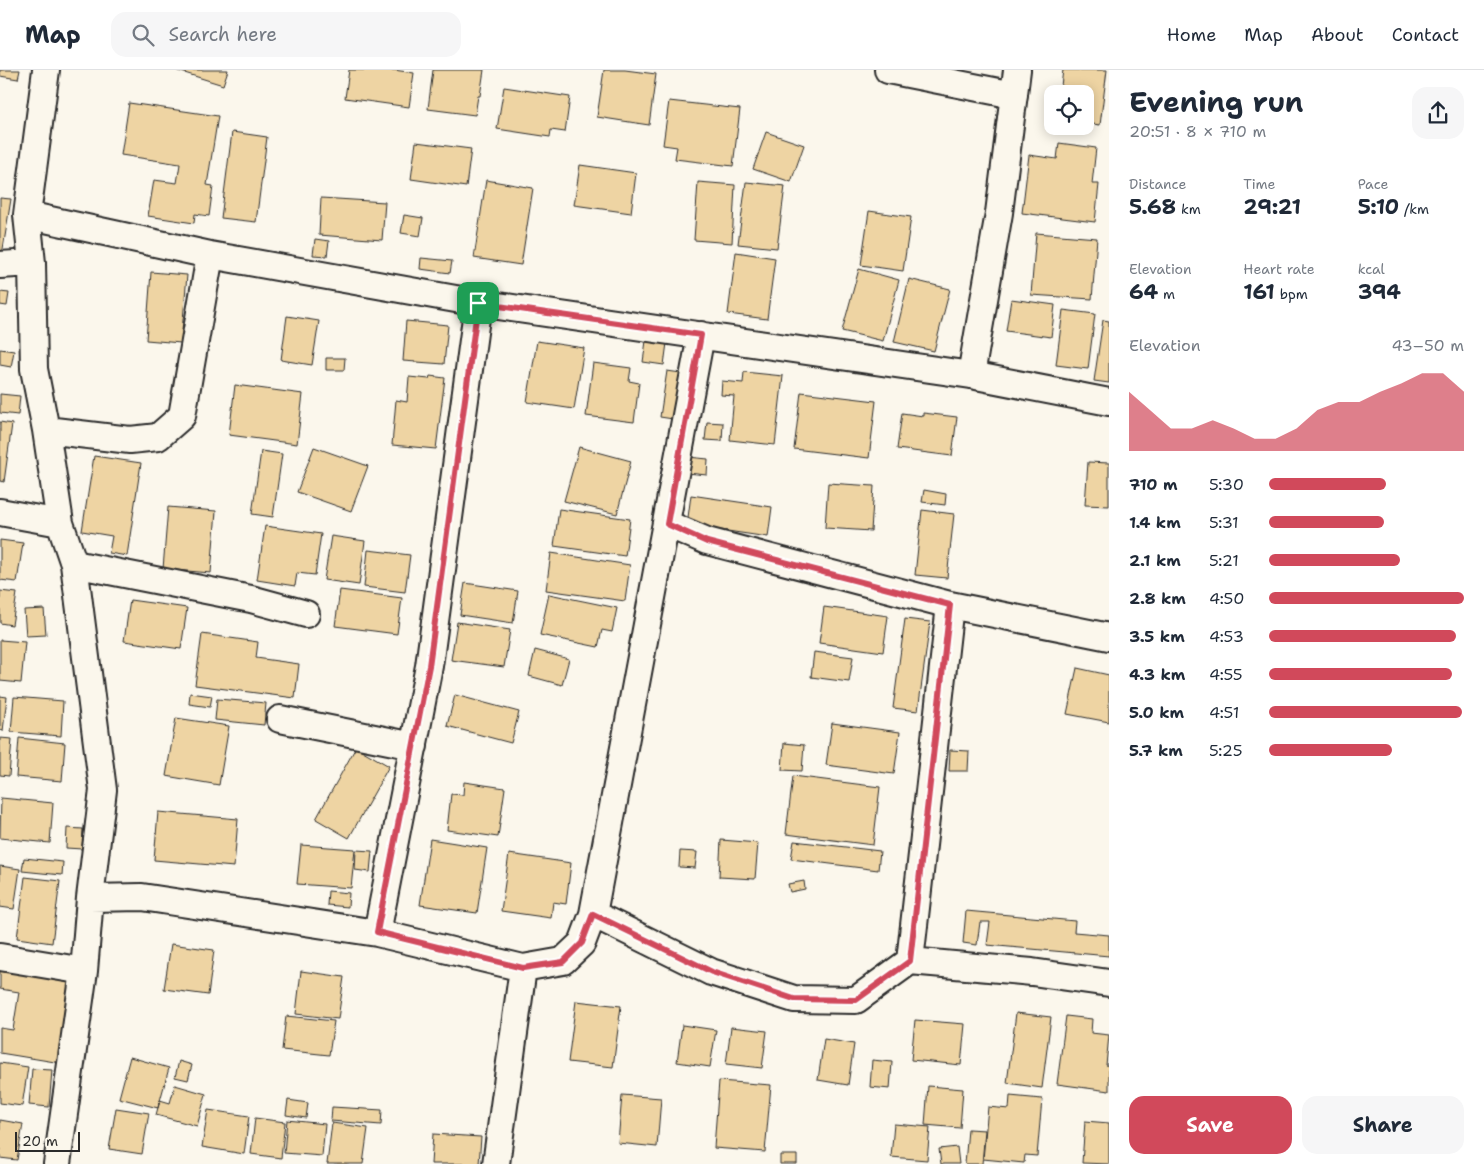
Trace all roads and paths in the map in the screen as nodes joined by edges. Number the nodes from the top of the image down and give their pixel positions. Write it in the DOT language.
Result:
graph roads {
  1 [pos="46,70"];
  2 [pos="888,70"];
  3 [pos="1015,82"];
  4 [pos="27,215"];
  5 [pos="210,254"];
  6 [pos="32,264"];
  7 [pos="0,265"];
  8 [pos="478,303"];
  9 [pos="701,335"];
  10 [pos="971,375"];
  11 [pos="1109,402"];
  12 [pos="46,430"];
  13 [pos="0,512"];
  14 [pos="60,523"];
  15 [pos="667,524"];
  16 [pos="74,564"];
  17 [pos="950,605"];
  18 [pos="306,614"];
  19 [pos="1109,638"];
  20 [pos="280,720"];
  21 [pos="414,746"];
  22 [pos="90,898"];
  23 [pos="593,914"];
  24 [pos="377,932"];
  25 [pos="0,957"];
  26 [pos="910,961"];
  27 [pos="523,968"];
  28 [pos="84,971"];
  29 [pos="1109,983"];
  30 [pos="57,1164"];
  31 [pos="496,1164"];
  1 -- 4 [label="street"];
  2 -- 3 [label="street"];
  3 -- 10 [label="street"];
  4 -- 5 [label="street"];
  4 -- 6 [label="street"];
  5 -- 8 [label="street"];
  5 -- 12 [label="street"];
  6 -- 7 [label="street"];
  6 -- 12 [label="street"];
  8 -- 9 [label="street"];
  8 -- 21 [label="street"];
  9 -- 10 [label="street"];
  9 -- 15 [label="street"];
  10 -- 11 [label="street"];
  12 -- 14 [label="street"];
  13 -- 14 [label="street"];
  14 -- 16 [label="street"];
  15 -- 17 [label="street"];
  15 -- 23 [label="street"];
  16 -- 18 [label="street"];
  16 -- 22 [label="street"];
  17 -- 19 [label="street"];
  17 -- 26 [label="street"];
  20 -- 21 [label="street"];
  21 -- 24 [label="street"];
  22 -- 24 [label="street"];
  22 -- 28 [label="street"];
  23 -- 26 [label="street"];
  23 -- 27 [label="street"];
  24 -- 27 [label="street"];
  25 -- 28 [label="street"];
  26 -- 29 [label="street"];
  27 -- 31 [label="street"];
  28 -- 30 [label="street"];
}
